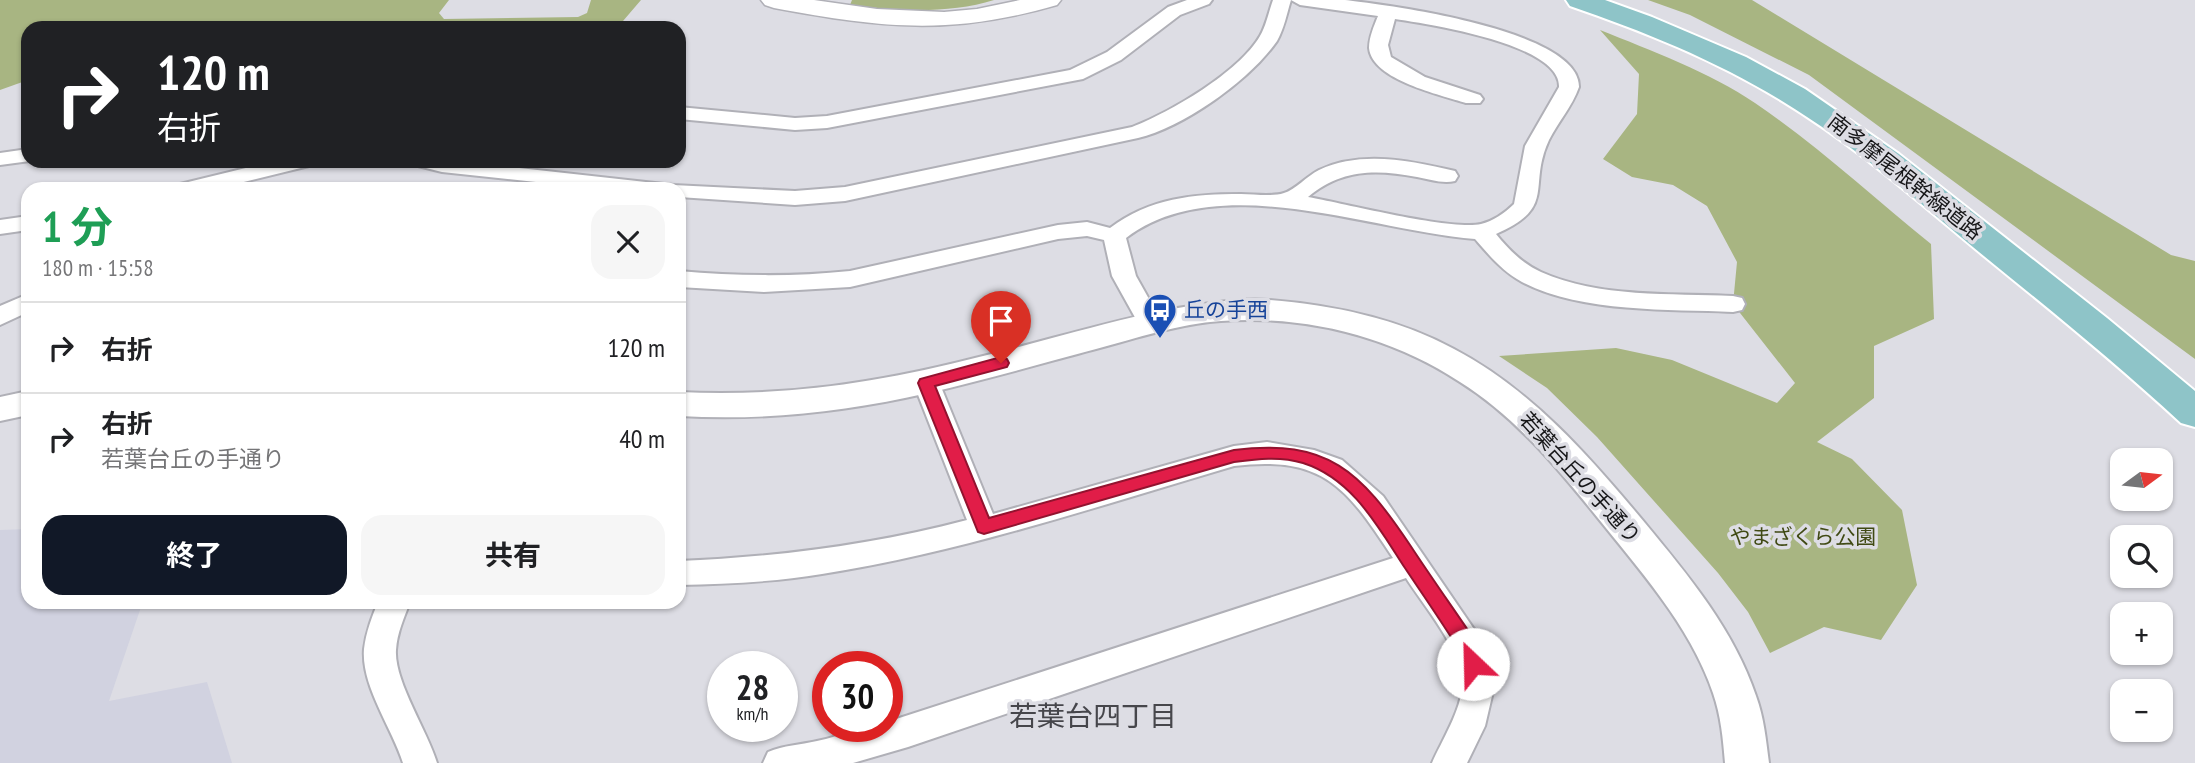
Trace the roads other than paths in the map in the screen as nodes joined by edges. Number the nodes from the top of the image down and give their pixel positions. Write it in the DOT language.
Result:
graph roads {
  1 [pos="774,0"];
  2 [pos="1048,0"];
  3 [pos="1203,0"];
  4 [pos="1282,0"];
  5 [pos="1300,0"];
  6 [pos="1579,0"];
  7 [pos="1388,12"];
  8 [pos="1473,99"];
  9 [pos="686,114"];
  10 [pos="21,156"];
  11 [pos="0,159"];
  12 [pos="273,168"];
  13 [pos="462,168"];
  14 [pos="1447,176"];
  15 [pos="216,182"];
  16 [pos="597,182"];
  17 [pos="686,191"];
  18 [pos="1290,200"];
  19 [pos="21,224"];
  20 [pos="0,227"];
  21 [pos="1482,232"];
  22 [pos="1114,236"];
  23 [pos="686,280"];
  24 [pos="1733,304"];
  25 [pos="21,306"];
  26 [pos="0,317"];
  27 [pos="1151,324"];
  28 [pos="926,383"];
  29 [pos="21,404"];
  30 [pos="686,404"];
  31 [pos="0,409"];
  32 [pos="2195,413"];
  33 [pos="984,527"];
  34 [pos="1412,564"];
  35 [pos="686,573"];
  36 [pos="391,609"];
  37 [pos="420,763"];
  38 [pos="780,763"];
  39 [pos="1449,763"];
  40 [pos="1747,763"];
  1 -- 2 [label="main road"];
  3 -- 9 [label="street"];
  4 -- 17 [label="street"];
  5 -- 7 [label="street"];
  6 -- 32 [label="main road, 南多摩尾根幹線道路"];
  7 -- 8 [label="street"];
  7 -- 21 [label="street"];
  10 -- 11 [label="street"];
  12 -- 15 [label="street"];
  13 -- 16 [label="street"];
  14 -- 18 [label="street"];
  18 -- 21 [label="street"];
  18 -- 22 [label="street"];
  19 -- 20 [label="street"];
  21 -- 24 [label="street"];
  22 -- 23 [label="street"];
  22 -- 27 [label="street"];
  25 -- 26 [label="street"];
  27 -- 28 [label="street, 若葉台丘の手通り"];
  27 -- 40 [label="street, 若葉台丘の手通り"];
  28 -- 30 [label="street, 若葉台丘の手通り"];
  28 -- 33 [label="street"];
  29 -- 31 [label="street"];
  33 -- 34 [label="street"];
  33 -- 35 [label="street"];
  34 -- 38 [label="street"];
  34 -- 39 [label="street"];
  36 -- 37 [label="street"];
}
